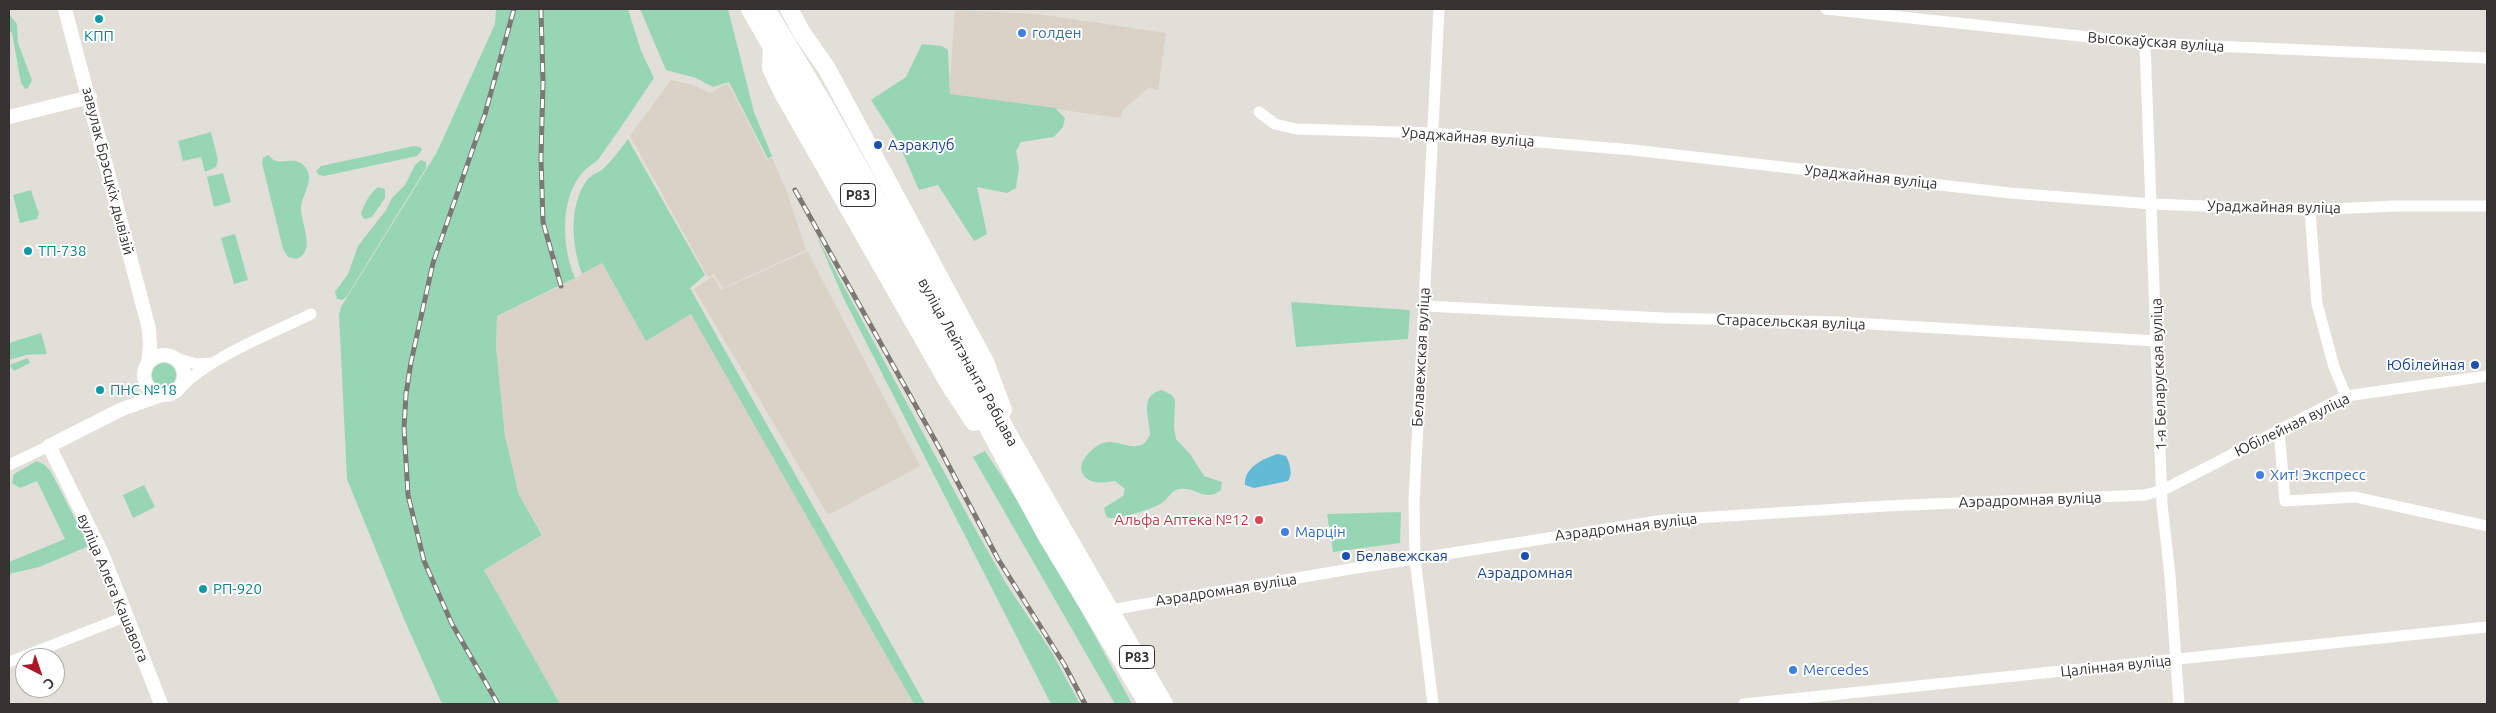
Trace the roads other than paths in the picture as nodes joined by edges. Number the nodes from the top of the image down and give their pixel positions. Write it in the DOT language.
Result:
graph roads {
  1 [pos="65,9"];
  2 [pos="750,9"];
  3 [pos="766,9"];
  4 [pos="773,9"];
  5 [pos="789,9"];
  6 [pos="1439,9"];
  7 [pos="1826,9"];
  8 [pos="2145,43"];
  9 [pos="2487,58"];
  10 [pos="827,69"];
  11 [pos="784,95"];
  12 [pos="90,97"];
  13 [pos="1259,112"];
  14 [pos="9,117"];
  15 [pos="856,125"];
  16 [pos="1432,133"];
  17 [pos="812,146"];
  18 [pos="2152,204"];
  19 [pos="2487,206"];
  20 [pos="2310,210"];
  21 [pos="1425,306"];
  22 [pos="311,314"];
  23 [pos="150,334"];
  24 [pos="2157,341"];
  25 [pos="174,357"];
  26 [pos="213,363"];
  27 [pos="146,368"];
  28 [pos="968,376"];
  29 [pos="2487,376"];
  30 [pos="181,387"];
  31 [pos="162,395"];
  32 [pos="2346,396"];
  33 [pos="122,409"];
  34 [pos="2279,430"];
  35 [pos="49,446"];
  36 [pos="9,466"];
  37 [pos="2163,490"];
  38 [pos="2487,526"];
  39 [pos="1416,559"];
  40 [pos="1101,611"];
  41 [pos="127,616"];
  42 [pos="2487,627"];
  43 [pos="2177,660"];
  44 [pos="9,662"];
  45 [pos="1839,700"];
  46 [pos="160,704"];
  47 [pos="1148,704"];
  48 [pos="1164,704"];
  49 [pos="1433,704"];
  50 [pos="1744,704"];
  51 [pos="2179,704"];
  1 -- 12 [label="street, завулак Брэсцкіх дывізій"];
  2 -- 28 [label="main road, вуліца Лейтэнанта Рабцава / Р83"];
  3 -- 28 [label="main road, вуліца Лейтэнанта Рабцава / Р83"];
  4 -- 11 [label="main road, вуліца Лейтэнанта Рабцава"];
  5 -- 10 [label="main road, вуліца Лейтэнанта Рабцава"];
  6 -- 16 [label="street, Белавежская вуліца"];
  7 -- 8 [label="street, Высокаўская вуліца"];
  8 -- 9 [label="street, Высокаўская вуліца"];
  8 -- 18 [label="street, 1-я Беларуская вуліца"];
  10 -- 11 [label="main road"];
  10 -- 15 [label="main road, вуліца Лейтэнанта Рабцава"];
  11 -- 17 [label="main road, вуліца Лейтэнанта Рабцава"];
  12 -- 14 [label="street"];
  12 -- 23 [label="street, завулак Брэсцкіх дывізій"];
  13 -- 16 [label="street, Ураджайная вуліца"];
  15 -- 17 [label="main road"];
  15 -- 28 [label="main road, вуліца Лейтэнанта Рабцава"];
  16 -- 18 [label="street, Ураджайная вуліца"];
  16 -- 21 [label="street, Белавежская вуліца"];
  17 -- 28 [label="main road, вуліца Лейтэнанта Рабцава"];
  18 -- 20 [label="street, Ураджайная вуліца"];
  18 -- 24 [label="street, 1-я Беларуская вуліца"];
  19 -- 20 [label="street, Ураджайная вуліца"];
  20 -- 32 [label="street"];
  21 -- 24 [label="street, Старасельская вуліца"];
  21 -- 39 [label="street, Белавежская вуліца"];
  22 -- 26 [label="street, завулак Брэсцкіх дывізій"];
  23 -- 25 [label="street, завулак Брэсцкіх дывізій"];
  23 -- 27 [label="street, завулак Брэсцкіх дывізій"];
  24 -- 37 [label="street, 1-я Беларуская вуліца"];
  25 -- 26 [label="street, завулак Брэсцкіх дывізій"];
  25 -- 27 [label="street"];
  25 -- 30 [label="street"];
  26 -- 30 [label="street, завулак Брэсцкіх дывізій"];
  27 -- 31 [label="street"];
  27 -- 33 [label="street, завулак Брэсцкіх дывізій"];
  28 -- 40 [label="main road, вуліца Лейтэнанта Рабцава / Р83"];
  28 -- 40 [label="main road, вуліца Лейтэнанта Рабцава / Р83"];
  29 -- 32 [label="street, Юбілейная вуліца"];
  30 -- 31 [label="street"];
  31 -- 33 [label="street, завулак Брэсцкіх дывізій"];
  32 -- 34 [label="street, Юбілейная вуліца"];
  33 -- 35 [label="street, завулак Брэсцкіх дывізій"];
  34 -- 37 [label="street, Юбілейная вуліца"];
  34 -- 38 [label="street"];
  35 -- 36 [label="street, завулак Брэсцкіх дывізій"];
  35 -- 41 [label="street, вуліца Алега Кашавога"];
  37 -- 39 [label="street, Аэрадромная вуліца"];
  37 -- 43 [label="street, 1-я Беларуская вуліца"];
  39 -- 40 [label="street, Аэрадромная вуліца"];
  39 -- 49 [label="street, Белавежская вуліца"];
  40 -- 47 [label="main road, вуліца Лейтэнанта Рабцава / Р83"];
  40 -- 48 [label="main road, вуліца Лейтэнанта Рабцава / Р83"];
  41 -- 44 [label="street"];
  41 -- 46 [label="street, вуліца Алега Кашавога"];
  42 -- 43 [label="street, Цалінная вуліца"];
  43 -- 45 [label="street, Цалінная вуліца"];
  43 -- 51 [label="street, 1-я Беларуская вуліца"];
  45 -- 50 [label="street, Цалінная вуліца"];
}
